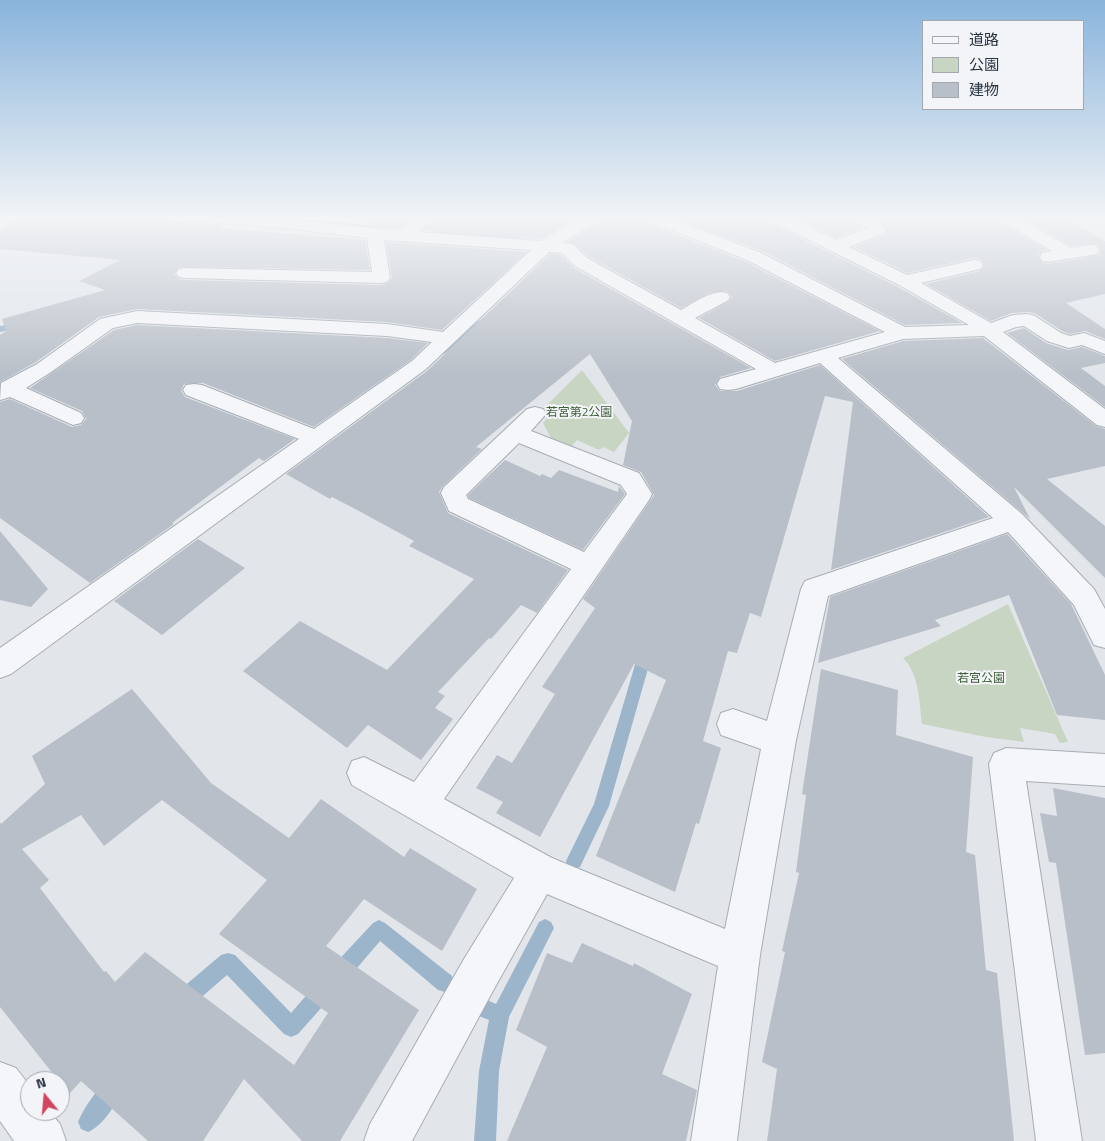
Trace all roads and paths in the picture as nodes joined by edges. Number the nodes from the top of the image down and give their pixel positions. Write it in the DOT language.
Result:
graph roads {
  1 [pos="380,269"];
  2 [pos="520,269"];
  3 [pos="594,269"];
  4 [pos="779,269"];
  5 [pos="881,269"];
  6 [pos="956,269"];
  7 [pos="185,273"];
  8 [pos="233,274"];
  9 [pos="905,281"];
  10 [pos="223,289"];
  11 [pos="721,297"];
  12 [pos="680,318"];
  13 [pos="991,330"];
  14 [pos="902,333"];
  15 [pos="447,338"];
  16 [pos="1105,348"];
  17 [pos="823,355"];
  18 [pos="774,370"];
  19 [pos="728,384"];
  20 [pos="3,385"];
  21 [pos="194,390"];
  22 [pos="535,414"];
  23 [pos="73,418"];
  24 [pos="1105,420"];
  25 [pos="515,434"];
  26 [pos="317,438"];
  27 [pos="1013,521"];
  28 [pos="589,566"];
  29 [pos="1105,636"];
  30 [pos="0,665"];
  31 [pos="733,724"];
  32 [pos="779,740"];
  33 [pos="1105,770"];
  34 [pos="364,773"];
  35 [pos="420,803"];
  36 [pos="539,872"];
  37 [pos="740,955"];
  38 [pos="0,1084"];
  39 [pos="43,1141"];
  40 [pos="387,1141"];
  41 [pos="714,1141"];
  42 [pos="1059,1141"];
  1 -- 8 [label="street"];
  2 -- 15 [label="street"];
  3 -- 12 [label="street"];
  4 -- 14 [label="street"];
  5 -- 9 [label="street"];
  6 -- 9 [label="street"];
  7 -- 8 [label="street"];
  8 -- 10 [label="street"];
  9 -- 13 [label="street"];
  11 -- 12 [label="street"];
  12 -- 18 [label="street"];
  13 -- 14 [label="street"];
  13 -- 16 [label="street"];
  13 -- 24 [label="street"];
  14 -- 17 [label="street"];
  15 -- 20 [label="street"];
  15 -- 26 [label="street"];
  17 -- 18 [label="street"];
  17 -- 27 [label="street"];
  18 -- 19 [label="street"];
  20 -- 23 [label="street"];
  21 -- 26 [label="street"];
  22 -- 25 [label="street"];
  25 -- 28 [label="street"];
  25 -- 28 [label="street"];
  26 -- 30 [label="street"];
  27 -- 29 [label="street"];
  27 -- 32 [label="street"];
  28 -- 35 [label="street"];
  31 -- 32 [label="street"];
  32 -- 37 [label="street"];
  33 -- 42 [label="street"];
  34 -- 35 [label="street"];
  35 -- 36 [label="street"];
  36 -- 37 [label="street"];
  36 -- 40 [label="street"];
  37 -- 41 [label="street"];
  38 -- 39 [label="street"];
}
